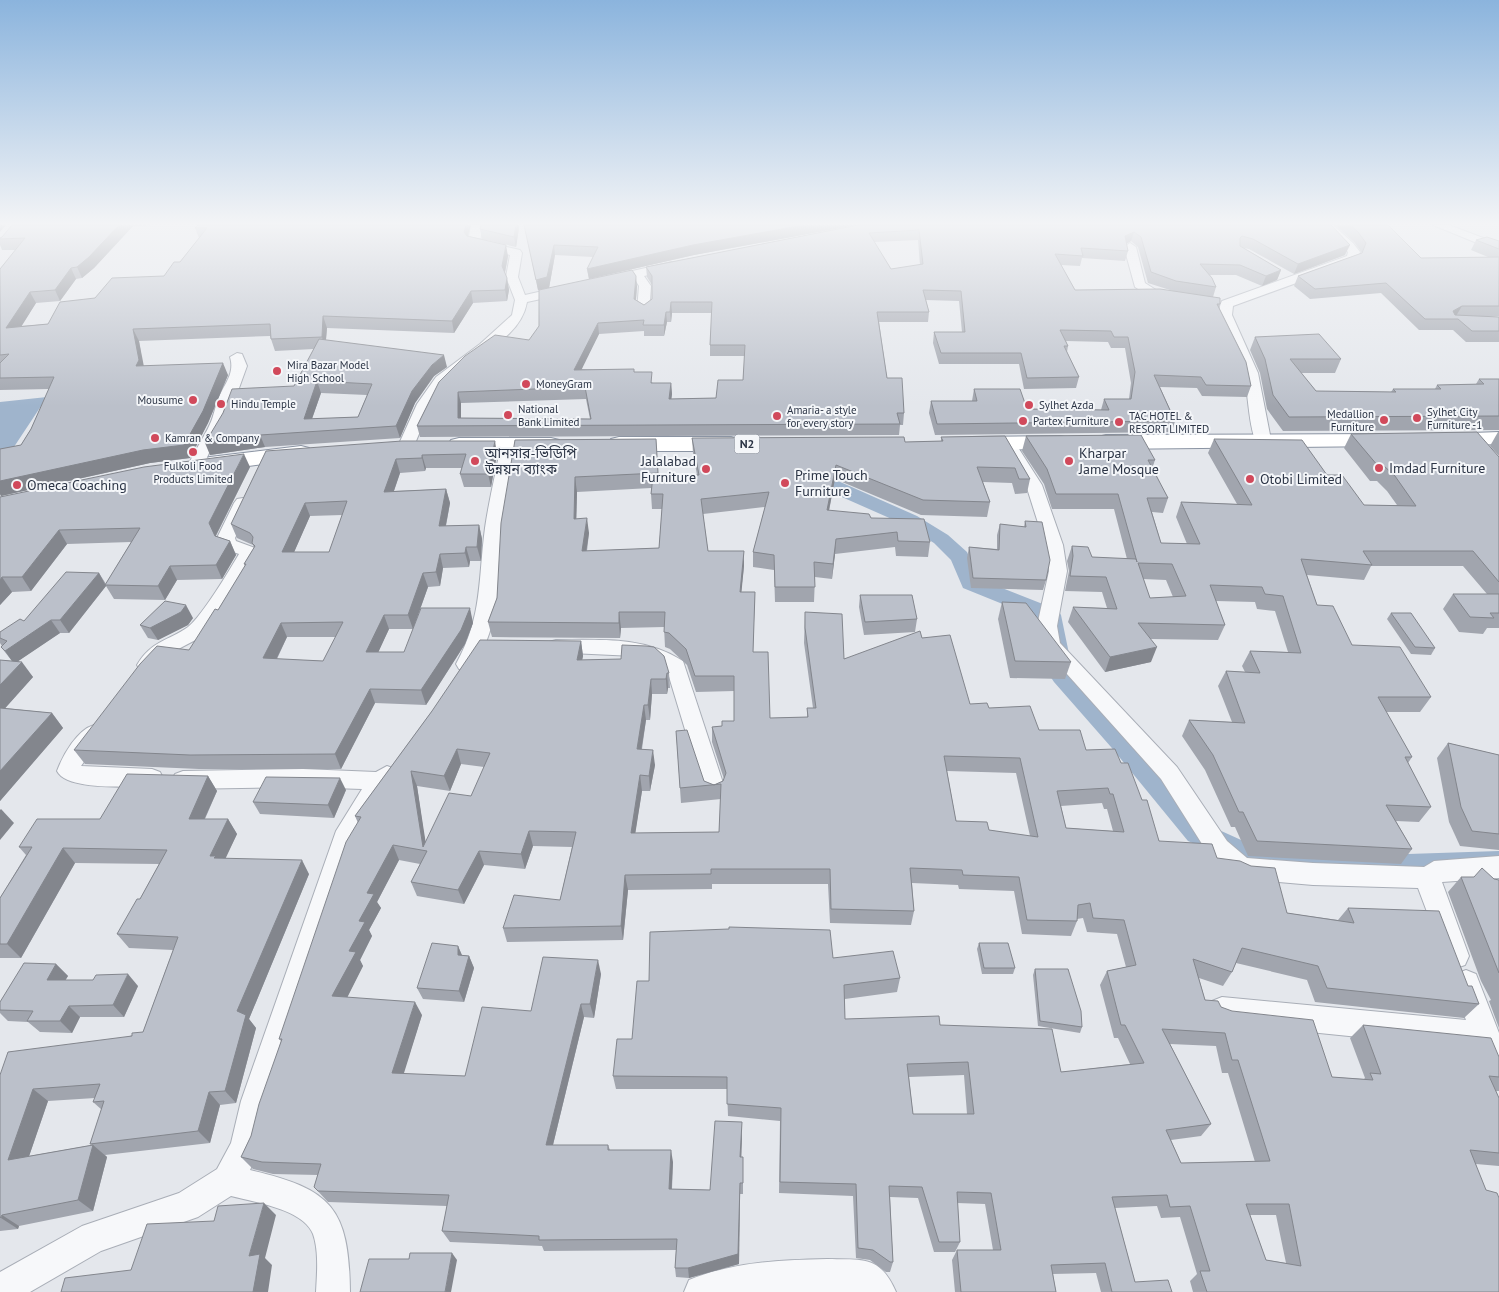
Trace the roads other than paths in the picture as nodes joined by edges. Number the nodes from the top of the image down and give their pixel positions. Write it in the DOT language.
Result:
graph roads {
  1 [pos="515,285"];
  2 [pos="645,285"];
  3 [pos="1140,285"];
  4 [pos="1278,285"];
  5 [pos="579,287"];
  6 [pos="1184,297"];
  7 [pos="520,300"];
  8 [pos="1210,301"];
  9 [pos="1227,304"];
  10 [pos="644,310"];
  11 [pos="236,357"];
  12 [pos="1263,440"];
  13 [pos="574,444"];
  14 [pos="603,444"];
  15 [pos="748,444"];
  16 [pos="951,444"];
  17 [pos="1008,444"];
  18 [pos="1485,444"];
  19 [pos="509,445"];
  20 [pos="413,446"];
  21 [pos="321,452"];
  22 [pos="265,456"];
  23 [pos="187,467"];
  24 [pos="535,647"];
  25 [pos="134,680"];
  26 [pos="454,682"];
  27 [pos="106,717"];
  28 [pos="400,758"];
  29 [pos="383,781"];
  30 [pos="714,789"];
  31 [pos="1499,867"];
  32 [pos="1430,878"];
  33 [pos="1222,1010"];
  34 [pos="1486,1036"];
  35 [pos="1499,1070"];
  36 [pos="228,1180"];
  37 [pos="0,1291"];
  38 [pos="333,1292"];
  39 [pos="701,1292"];
  40 [pos="879,1292"];
  1 -- 7 [label="street"];
  2 -- 10 [label="street"];
  3 -- 6 [label="street"];
  4 -- 9 [label="street"];
  5 -- 7 [label="street"];
  7 -- 20 [label="street"];
  8 -- 9 [label="street"];
  9 -- 12 [label="street"];
  11 -- 23 [label="street"];
  12 -- 17 [label="highway"];
  12 -- 18 [label="highway"];
  13 -- 19 [label="highway"];
  14 -- 15 [label="highway, N2"];
  16 -- 17 [label="highway"];
  17 -- 32 [label="street"];
  19 -- 20 [label="highway"];
  19 -- 26 [label="street"];
  21 -- 22 [label="highway"];
  22 -- 23 [label="highway"];
  22 -- 25 [label="street"];
  24 -- 30 [label="street"];
  27 -- 29 [label="street"];
  28 -- 29 [label="street"];
  29 -- 36 [label="street"];
  31 -- 32 [label="street"];
  32 -- 34 [label="street"];
  33 -- 34 [label="street"];
  34 -- 35 [label="street"];
  36 -- 37 [label="street"];
  36 -- 38 [label="street"];
  39 -- 40 [label="street"];
}
